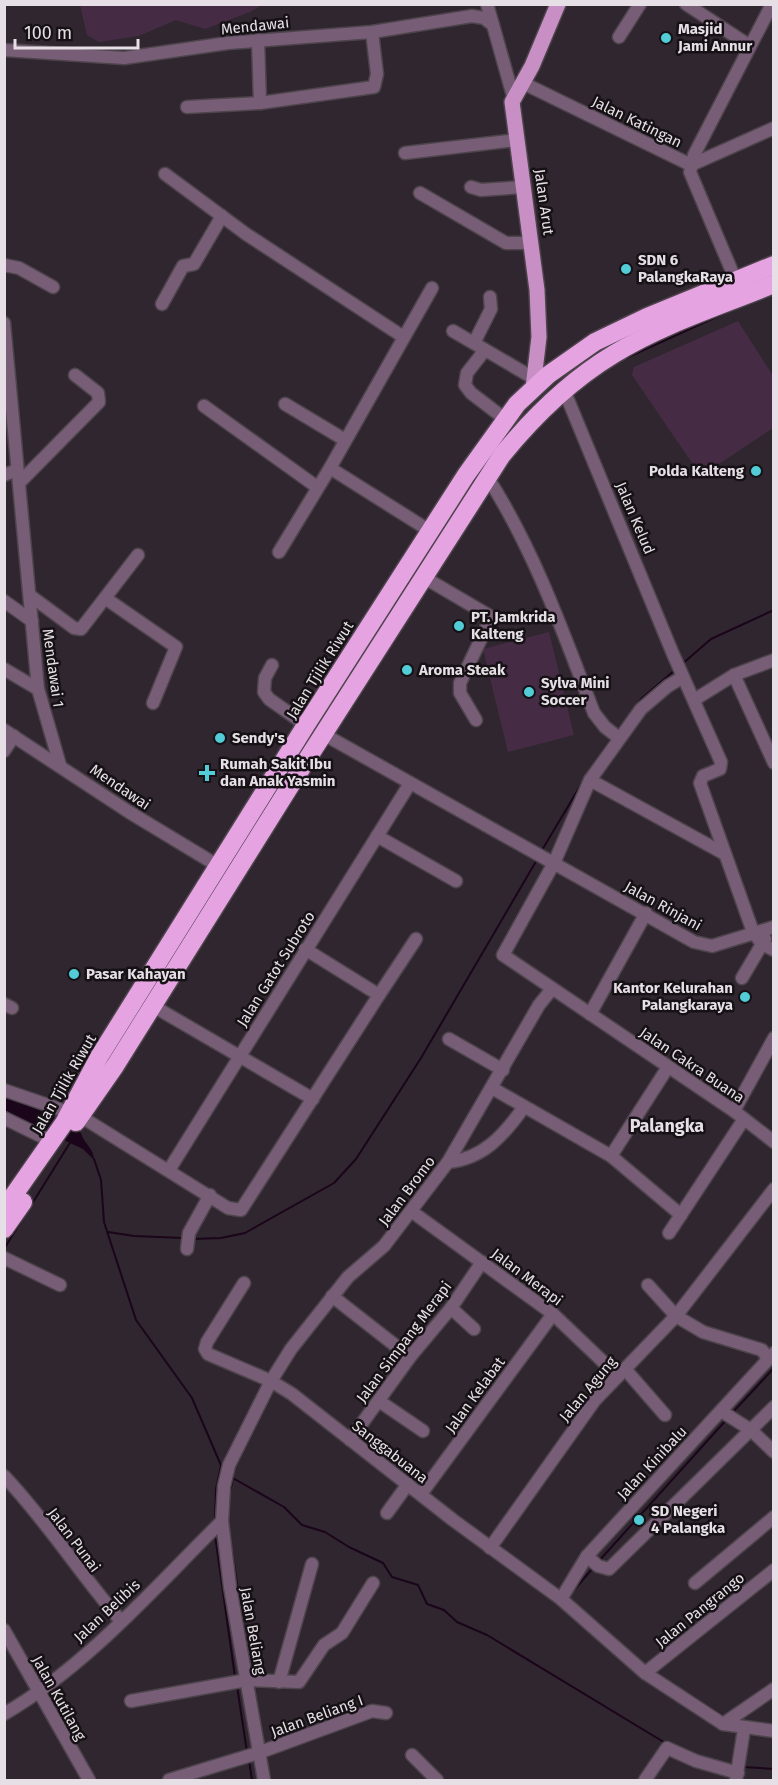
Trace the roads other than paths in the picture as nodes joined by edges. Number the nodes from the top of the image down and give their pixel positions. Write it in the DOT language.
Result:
graph roads {
  1 [pos="487,4"];
  2 [pos="558,4"];
  3 [pos="640,4"];
  4 [pos="686,4"];
  5 [pos="772,4"];
  6 [pos="493,25"];
  7 [pos="372,32"];
  8 [pos="619,37"];
  9 [pos="258,40"];
  10 [pos="750,46"];
  11 [pos="4,50"];
  12 [pos="523,83"];
  13 [pos="513,96"];
  14 [pos="260,103"];
  15 [pos="187,107"];
  16 [pos="774,128"];
  17 [pos="517,140"];
  18 [pos="405,153"];
  19 [pos="691,165"];
  20 [pos="165,174"];
  21 [pos="471,187"];
  22 [pos="523,187"];
  23 [pos="420,193"];
  24 [pos="222,216"];
  25 [pos="532,243"];
  26 [pos="4,265"];
  27 [pos="774,265"];
  28 [pos="736,280"];
  29 [pos="774,284"];
  30 [pos="53,287"];
  31 [pos="432,288"];
  32 [pos="490,297"];
  33 [pos="162,304"];
  34 [pos="4,323"];
  35 [pos="453,331"];
  36 [pos="402,336"];
  37 [pos="480,346"];
  38 [pos="574,356"];
  39 [pos="586,373"];
  40 [pos="75,375"];
  41 [pos="534,384"];
  42 [pos="564,390"];
  43 [pos="285,404"];
  44 [pos="204,406"];
  45 [pos="545,409"];
  46 [pos="505,419"];
  47 [pos="345,440"];
  48 [pos="330,468"];
  49 [pos="17,470"];
  50 [pos="4,475"];
  51 [pos="488,478"];
  52 [pos="19,483"];
  53 [pos="317,487"];
  54 [pos="430,531"];
  55 [pos="279,552"];
  56 [pos="138,555"];
  57 [pos="425,578"];
  58 [pos="32,597"];
  59 [pos="105,598"];
  60 [pos="4,601"];
  61 [pos="380,609"];
  62 [pos="398,620"];
  63 [pos="32,621"];
  64 [pos="774,660"];
  65 [pos="272,665"];
  66 [pos="680,668"];
  67 [pos="4,669"];
  68 [pos="734,675"];
  69 [pos="38,689"];
  70 [pos="694,700"];
  71 [pos="153,703"];
  72 [pos="476,720"];
  73 [pos="306,725"];
  74 [pos="9,733"];
  75 [pos="325,735"];
  76 [pos="615,735"];
  77 [pos="4,751"];
  78 [pos="774,763"];
  79 [pos="60,765"];
  80 [pos="590,780"];
  81 [pos="409,785"];
  82 [pos="377,836"];
  83 [pos="723,853"];
  84 [pos="545,858"];
  85 [pos="220,867"];
  86 [pos="456,881"];
  87 [pos="646,913"];
  88 [pos="773,927"];
  89 [pos="753,932"];
  90 [pos="416,939"];
  91 [pos="768,947"];
  92 [pos="305,949"];
  93 [pos="742,978"];
  94 [pos="552,989"];
  95 [pos="379,995"];
  96 [pos="153,1006"];
  97 [pos="590,1014"];
  98 [pos="774,1038"];
  99 [pos="449,1039"];
  100 [pos="238,1057"];
  101 [pos="668,1067"];
  102 [pos="503,1070"];
  103 [pos="492,1088"];
  104 [pos="4,1090"];
  105 [pos="313,1099"];
  106 [pos="524,1107"];
  107 [pos="739,1115"];
  108 [pos="4,1118"];
  109 [pos="65,1128"];
  110 [pos="774,1142"];
  111 [pos="610,1156"];
  112 [pos="447,1162"];
  113 [pos="169,1170"];
  114 [pos="774,1189"];
  115 [pos="210,1195"];
  116 [pos="411,1211"];
  117 [pos="681,1215"];
  118 [pos="6,1217"];
  119 [pos="669,1233"];
  120 [pos="188,1241"];
  121 [pos="4,1258"];
  122 [pos="482,1262"];
  123 [pos="244,1283"];
  124 [pos="60,1285"];
  125 [pos="648,1285"];
  126 [pos="332,1296"];
  127 [pos="451,1308"];
  128 [pos="553,1314"];
  129 [pos="676,1316"];
  130 [pos="474,1329"];
  131 [pos="771,1356"];
  132 [pos="410,1357"];
  133 [pos="622,1372"];
  134 [pos="271,1381"];
  135 [pos="380,1401"];
  136 [pos="774,1407"];
  137 [pos="722,1411"];
  138 [pos="665,1415"];
  139 [pos="751,1430"];
  140 [pos="423,1431"];
  141 [pos="350,1440"];
  142 [pos="774,1452"];
  143 [pos="4,1476"];
  144 [pos="408,1484"];
  145 [pos="224,1486"];
  146 [pos="421,1494"];
  147 [pos="387,1513"];
  148 [pos="774,1517"];
  149 [pos="222,1521"];
  150 [pos="490,1548"];
  151 [pos="587,1556"];
  152 [pos="312,1564"];
  153 [pos="774,1570"];
  154 [pos="373,1583"];
  155 [pos="695,1583"];
  156 [pos="561,1599"];
  157 [pos="121,1621"];
  158 [pos="4,1630"];
  159 [pos="645,1673"];
  160 [pos="247,1680"];
  161 [pos="279,1682"];
  162 [pos="774,1689"];
  163 [pos="39,1694"];
  164 [pos="131,1701"];
  165 [pos="386,1713"];
  166 [pos="4,1714"];
  167 [pos="723,1724"];
  168 [pos="744,1729"];
  169 [pos="774,1731"];
  170 [pos="258,1753"];
  171 [pos="412,1755"];
  172 [pos="738,1770"];
  173 [pos="198,1776"];
  174 [pos="88,1780"];
  175 [pos="169,1780"];
  176 [pos="264,1780"];
  177 [pos="437,1780"];
  178 [pos="645,1780"];
  1 -- 6 [label="street, Jalan Arut"];
  2 -- 12 [label="main road"];
  3 -- 8 [label="street"];
  4 -- 10 [label="street"];
  5 -- 10 [label="street"];
  6 -- 7 [label="street, Mendawai"];
  6 -- 13 [label="street, Jalan Arut"];
  7 -- 9 [label="street, Mendawai"];
  7 -- 14 [label="street"];
  9 -- 11 [label="street, Mendawai"];
  9 -- 14 [label="street"];
  10 -- 19 [label="street"];
  12 -- 13 [label="main road"];
  12 -- 19 [label="street, Jalan Katingan"];
  13 -- 17 [label="main road, Jalan Arut"];
  14 -- 15 [label="street"];
  16 -- 19 [label="street"];
  17 -- 18 [label="street"];
  17 -- 22 [label="main road, Jalan Arut"];
  19 -- 28 [label="street, Jalan Katingan"];
  20 -- 24 [label="street"];
  21 -- 22 [label="street"];
  22 -- 25 [label="main road, Jalan Arut"];
  23 -- 25 [label="street"];
  24 -- 33 [label="street"];
  24 -- 36 [label="street"];
  25 -- 41 [label="main road, Jalan Arut"];
  26 -- 30 [label="street"];
  27 -- 28 [label="highway, Jalan Tjilik Riwut"];
  28 -- 38 [label="highway, Jalan Tjilik Riwut"];
  29 -- 39 [label="highway, Jalan Tjilik Riwut"];
  31 -- 36 [label="street"];
  32 -- 37 [label="street"];
  34 -- 49 [label="street, Mendawai 1"];
  35 -- 37 [label="street"];
  36 -- 47 [label="street"];
  37 -- 41 [label="street"];
  37 -- 46 [label="street"];
  38 -- 39 [label="highway"];
  38 -- 41 [label="highway, Jalan Tjilik Riwut"];
  39 -- 42 [label="highway, Jalan Tjilik Riwut"];
  40 -- 52 [label="street"];
  41 -- 45 [label="highway"];
  41 -- 46 [label="highway, Jalan Tjilik Riwut"];
  42 -- 45 [label="highway, Jalan Tjilik Riwut"];
  42 -- 66 [label="street, Jalan Kelud"];
  43 -- 47 [label="street"];
  44 -- 53 [label="street"];
  45 -- 51 [label="highway, Jalan Tjilik Riwut"];
  46 -- 54 [label="highway, Jalan Tjilik Riwut"];
  47 -- 48 [label="street"];
  48 -- 53 [label="street"];
  48 -- 54 [label="street"];
  49 -- 50 [label="street"];
  49 -- 52 [label="street, Mendawai 1"];
  51 -- 57 [label="highway, Jalan Tjilik Riwut"];
  51 -- 76 [label="street"];
  52 -- 58 [label="street, Mendawai 1"];
  53 -- 55 [label="street"];
  54 -- 61 [label="highway, Jalan Tjilik Riwut"];
  56 -- 59 [label="street"];
  57 -- 62 [label="highway, Jalan Tjilik Riwut"];
  57 -- 72 [label="street"];
  58 -- 59 [label="street"];
  58 -- 63 [label="street, Mendawai 1"];
  59 -- 71 [label="street"];
  60 -- 63 [label="street"];
  61 -- 62 [label="highway"];
  61 -- 73 [label="highway, Jalan Tjilik Riwut"];
  62 -- 75 [label="highway, Jalan Tjilik Riwut"];
  63 -- 69 [label="street, Mendawai 1"];
  64 -- 68 [label="street"];
  65 -- 73 [label="street"];
  66 -- 70 [label="street, Jalan Kelud"];
  66 -- 76 [label="street"];
  67 -- 69 [label="street"];
  68 -- 70 [label="street"];
  68 -- 78 [label="street"];
  69 -- 79 [label="street, Mendawai 1"];
  70 -- 83 [label="street, Jalan Kelud"];
  73 -- 85 [label="highway, Jalan Tjilik Riwut"];
  74 -- 77 [label="street"];
  74 -- 79 [label="street, Mendawai"];
  75 -- 81 [label="street, Jalan Rinjani"];
  75 -- 96 [label="highway, Jalan Tjilik Riwut"];
  76 -- 80 [label="street"];
  79 -- 85 [label="street, Mendawai"];
  80 -- 83 [label="street"];
  80 -- 84 [label="street"];
  81 -- 82 [label="street, Jalan Gatot Subroto"];
  81 -- 84 [label="street, Jalan Rinjani"];
  82 -- 86 [label="street"];
  82 -- 92 [label="street, Jalan Gatot Subroto"];
  83 -- 89 [label="street"];
  84 -- 87 [label="street, Jalan Rinjani"];
  84 -- 94 [label="street, Jalan Cakra Buana"];
  85 -- 109 [label="highway, Jalan Tjilik Riwut"];
  87 -- 89 [label="street, Jalan Rinjani"];
  87 -- 97 [label="street"];
  88 -- 89 [label="street, Jalan Rinjani"];
  88 -- 91 [label="street"];
  89 -- 91 [label="street"];
  90 -- 95 [label="street"];
  91 -- 93 [label="street"];
  92 -- 95 [label="street"];
  92 -- 100 [label="street, Jalan Gatot Subroto"];
  94 -- 97 [label="street, Jalan Cakra Buana"];
  94 -- 102 [label="street, Jalan Bromo"];
  95 -- 105 [label="street"];
  96 -- 100 [label="street"];
  96 -- 109 [label="highway, Jalan Tjilik Riwut"];
  97 -- 101 [label="street, Jalan Cakra Buana"];
  98 -- 107 [label="street"];
  99 -- 102 [label="street"];
  100 -- 105 [label="street"];
  100 -- 113 [label="street, Jalan Gatot Subroto"];
  101 -- 107 [label="street, Jalan Cakra Buana"];
  101 -- 111 [label="street"];
  102 -- 103 [label="street, Jalan Bromo"];
  103 -- 106 [label="street"];
  103 -- 112 [label="street, Jalan Bromo"];
  104 -- 109 [label="street"];
  105 -- 115 [label="street"];
  106 -- 111 [label="street"];
  106 -- 112 [label="street"];
  107 -- 110 [label="street, Jalan Cakra Buana"];
  107 -- 117 [label="street"];
  108 -- 109 [label="street"];
  109 -- 113 [label="street"];
  109 -- 118 [label="highway, Jalan Tjilik Riwut"];
  111 -- 117 [label="street"];
  112 -- 116 [label="street, Jalan Bromo"];
  113 -- 115 [label="street"];
  114 -- 129 [label="street, Jalan Agung"];
  115 -- 120 [label="street"];
  116 -- 122 [label="street, Jalan Merapi"];
  116 -- 126 [label="street, Jalan Bromo"];
  117 -- 119 [label="street"];
  121 -- 124 [label="street"];
  122 -- 127 [label="street, Jalan Simpang Merapi"];
  122 -- 128 [label="street, Jalan Merapi"];
  123 -- 134 [label="street, Sanggabuana"];
  125 -- 129 [label="street"];
  126 -- 132 [label="street"];
  126 -- 134 [label="street, Jalan Bromo"];
  127 -- 130 [label="street"];
  127 -- 132 [label="street, Jalan Simpang Merapi"];
  128 -- 133 [label="street, Jalan Merapi"];
  128 -- 146 [label="street, Jalan Kelabat"];
  129 -- 131 [label="street"];
  129 -- 133 [label="street, Jalan Agung"];
  131 -- 137 [label="street, Jalan Kinibalu"];
  132 -- 135 [label="street, Jalan Simpang Merapi"];
  133 -- 138 [label="street, Jalan Merapi"];
  133 -- 150 [label="street, Jalan Agung"];
  134 -- 141 [label="street, Sanggabuana"];
  134 -- 145 [label="street, Jalan Bromo"];
  135 -- 140 [label="street"];
  135 -- 141 [label="street, Jalan Simpang Merapi"];
  136 -- 139 [label="street"];
  137 -- 139 [label="street"];
  137 -- 151 [label="street, Jalan Kinibalu"];
  139 -- 142 [label="street"];
  139 -- 151 [label="street"];
  141 -- 144 [label="street, Sanggabuana"];
  143 -- 157 [label="street, Jalan Punai"];
  144 -- 146 [label="street, Sanggabuana"];
  144 -- 147 [label="street"];
  145 -- 149 [label="street, Jalan Beliang"];
  146 -- 150 [label="street, Sanggabuana"];
  148 -- 155 [label="street"];
  149 -- 157 [label="street, Jalan Belibis"];
  149 -- 160 [label="street, Jalan Beliang"];
  150 -- 156 [label="street"];
  151 -- 156 [label="street, Jalan Kinibalu"];
  152 -- 161 [label="street"];
  153 -- 159 [label="street, Jalan Pangrango"];
  154 -- 161 [label="street"];
  156 -- 159 [label="street"];
  157 -- 163 [label="street, Jalan Belibis"];
  158 -- 163 [label="street, Jalan Kutilang"];
  159 -- 167 [label="street"];
  160 -- 161 [label="street"];
  160 -- 164 [label="street"];
  160 -- 170 [label="street, Jalan Beliang"];
  162 -- 167 [label="street"];
  163 -- 166 [label="street, Jalan Belibis"];
  163 -- 174 [label="street, Jalan Kutilang"];
  165 -- 170 [label="street, Jalan Beliang I"];
  167 -- 168 [label="street"];
  168 -- 169 [label="street"];
  168 -- 172 [label="street"];
  170 -- 173 [label="street, Jalan Beliang I"];
  170 -- 176 [label="street, Jalan Beliang"];
  171 -- 177 [label="street"];
  172 -- 178 [label="street"];
  173 -- 175 [label="street, Jalan Beliang I"];
}
